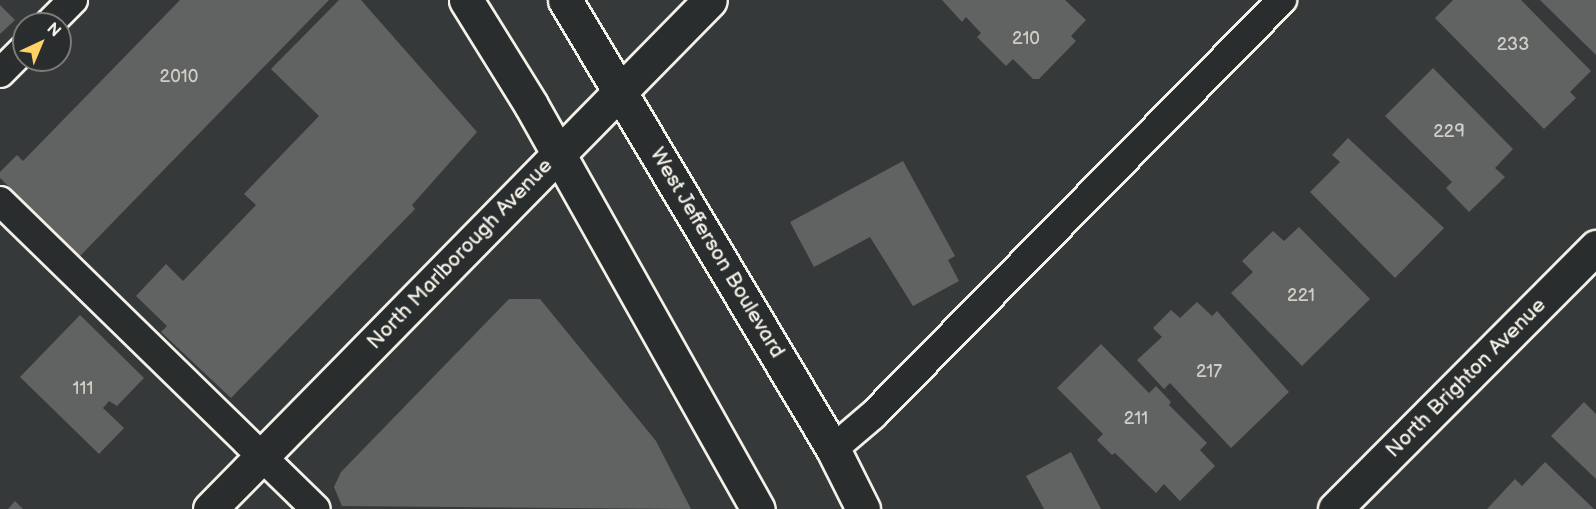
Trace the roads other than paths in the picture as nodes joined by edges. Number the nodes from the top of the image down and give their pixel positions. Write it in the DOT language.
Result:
graph roads {
  1 [pos="73,0"];
  2 [pos="466,0"];
  3 [pos="565,0"];
  4 [pos="710,0"];
  5 [pos="1282,0"];
  6 [pos="61,12"];
  7 [pos="12,61"];
  8 [pos="0,73"];
  9 [pos="620,91"];
  10 [pos="558,155"];
  11 [pos="0,201"];
  12 [pos="1596,246"];
  13 [pos="833,449"];
  14 [pos="263,456"];
  15 [pos="210,509"];
  16 [pos="316,509"];
  17 [pos="758,509"];
  18 [pos="863,509"];
  19 [pos="1335,509"];
  1 -- 6 [label="lane"];
  2 -- 10 [label="main road"];
  3 -- 9 [label="main road, West Jefferson Boulevard"];
  4 -- 9 [label="main road, North Marlborough Avenue"];
  5 -- 13 [label="lane"];
  7 -- 8 [label="lane"];
  9 -- 10 [label="main road, North Marlborough Avenue"];
  9 -- 13 [label="main road, West Jefferson Boulevard"];
  10 -- 14 [label="main road, North Marlborough Avenue"];
  10 -- 17 [label="main road"];
  11 -- 14 [label="lane"];
  12 -- 19 [label="main road, North Brighton Avenue"];
  13 -- 18 [label="main road, West Jefferson Boulevard"];
  14 -- 15 [label="main road, North Marlborough Avenue"];
  14 -- 16 [label="lane"];
}
